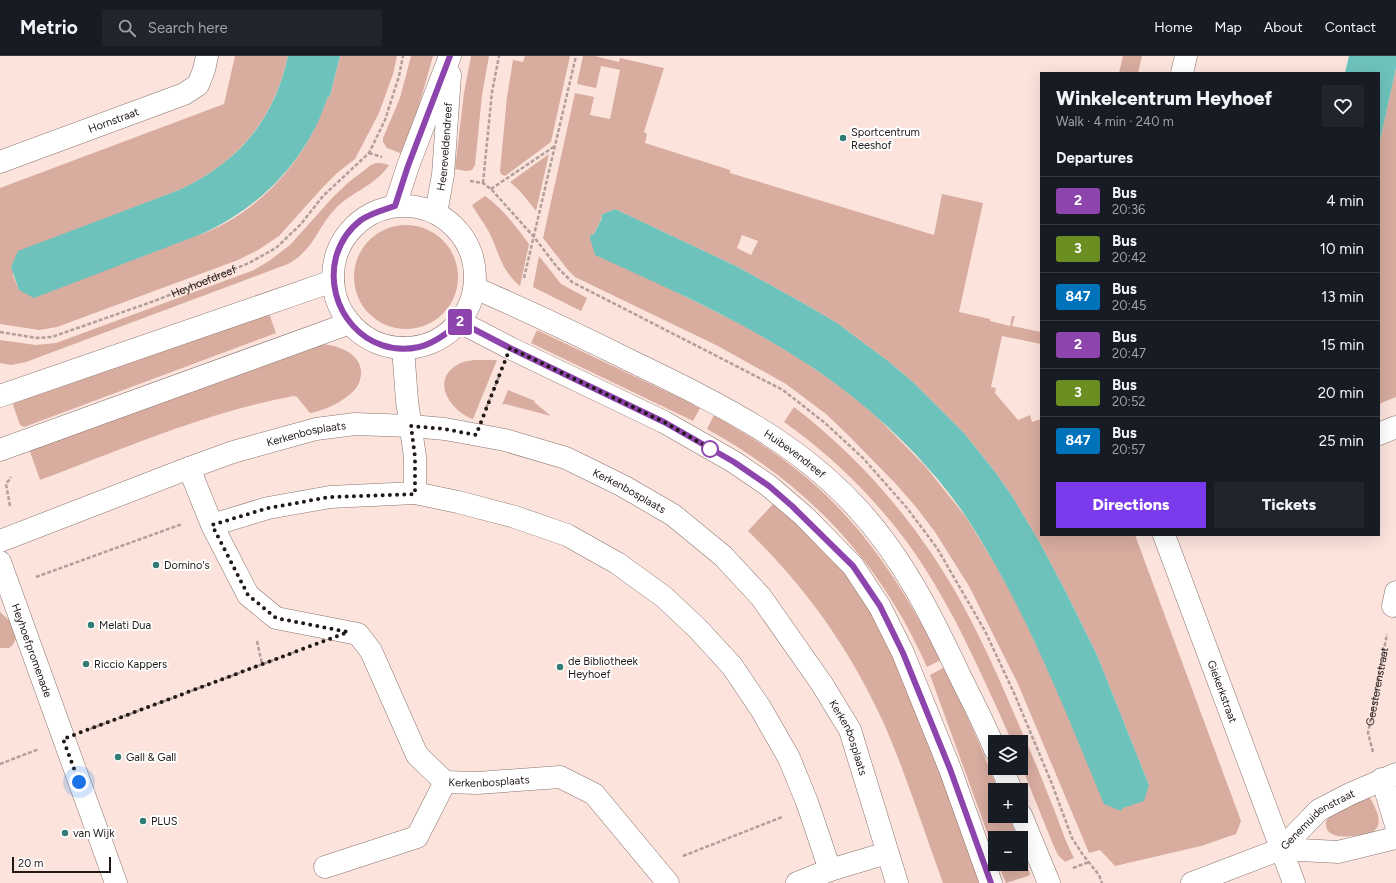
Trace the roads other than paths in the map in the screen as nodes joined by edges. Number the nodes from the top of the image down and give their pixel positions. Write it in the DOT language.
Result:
graph roads {
  1 [pos="207,56"];
  2 [pos="450,56"];
  3 [pos="1186,56"];
  4 [pos="1182,72"];
  5 [pos="0,162"];
  6 [pos="395,206"];
  7 [pos="436,213"];
  8 [pos="333,281"];
  9 [pos="475,288"];
  10 [pos="460,322"];
  11 [pos="350,323"];
  12 [pos="403,348"];
  13 [pos="0,396"];
  14 [pos="411,426"];
  15 [pos="1396,427"];
  16 [pos="1380,434"];
  17 [pos="10,447"];
  18 [pos="189,468"];
  19 [pos="415,494"];
  20 [pos="210,519"];
  21 [pos="1164,536"];
  22 [pos="10,537"];
  23 [pos="0,562"];
  24 [pos="988,735"];
  25 [pos="1389,776"];
  26 [pos="445,782"];
  27 [pos="1024,823"];
  28 [pos="1396,825"];
  29 [pos="1396,838"];
  30 [pos="1281,848"];
  31 [pos="887,853"];
  32 [pos="325,867"];
  33 [pos="830,870"];
  34 [pos="661,875"];
  35 [pos="116,883"];
  36 [pos="797,883"];
  37 [pos="897,883"];
  38 [pos="991,883"];
  39 [pos="1048,883"];
  40 [pos="1192,883"];
  41 [pos="1294,883"];
  1 -- 5 [label="street, Hornstraat"];
  2 -- 6 [label="street, Heereveldendreef"];
  2 -- 7 [label="street, Heereveldendreef"];
  3 -- 4 [label="street"];
  6 -- 7 [label="street"];
  6 -- 8 [label="street"];
  7 -- 9 [label="street"];
  8 -- 11 [label="street"];
  8 -- 13 [label="street"];
  9 -- 10 [label="street"];
  9 -- 24 [label="street, Huibevendreef"];
  10 -- 12 [label="street"];
  10 -- 38 [label="street"];
  11 -- 12 [label="street"];
  11 -- 17 [label="street"];
  12 -- 14 [label="street"];
  14 -- 18 [label="street, Kerkenbosplaats"];
  14 -- 19 [label="street"];
  14 -- 31 [label="street, Kerkenbosplaats"];
  15 -- 16 [label="street"];
  18 -- 20 [label="street, Kerkenbosplaats"];
  18 -- 22 [label="street, Kerkenbosplaats"];
  19 -- 20 [label="street"];
  19 -- 33 [label="street"];
  20 -- 26 [label="street, Kerkenbosplaats"];
  21 -- 30 [label="street, Giekerkstraat"];
  23 -- 35 [label="street, Heyhoefpromenade"];
  25 -- 28 [label="street"];
  25 -- 30 [label="street, Genemuidenstraat"];
  26 -- 32 [label="street"];
  26 -- 34 [label="street, Kerkenbosplaats"];
  27 -- 39 [label="street"];
  29 -- 30 [label="street, Genemuidenstraat"];
  30 -- 40 [label="street"];
  30 -- 41 [label="street, Giekerkstraat"];
  31 -- 33 [label="street"];
  31 -- 37 [label="street, Kerkenbosplaats"];
  33 -- 36 [label="street"];
}
